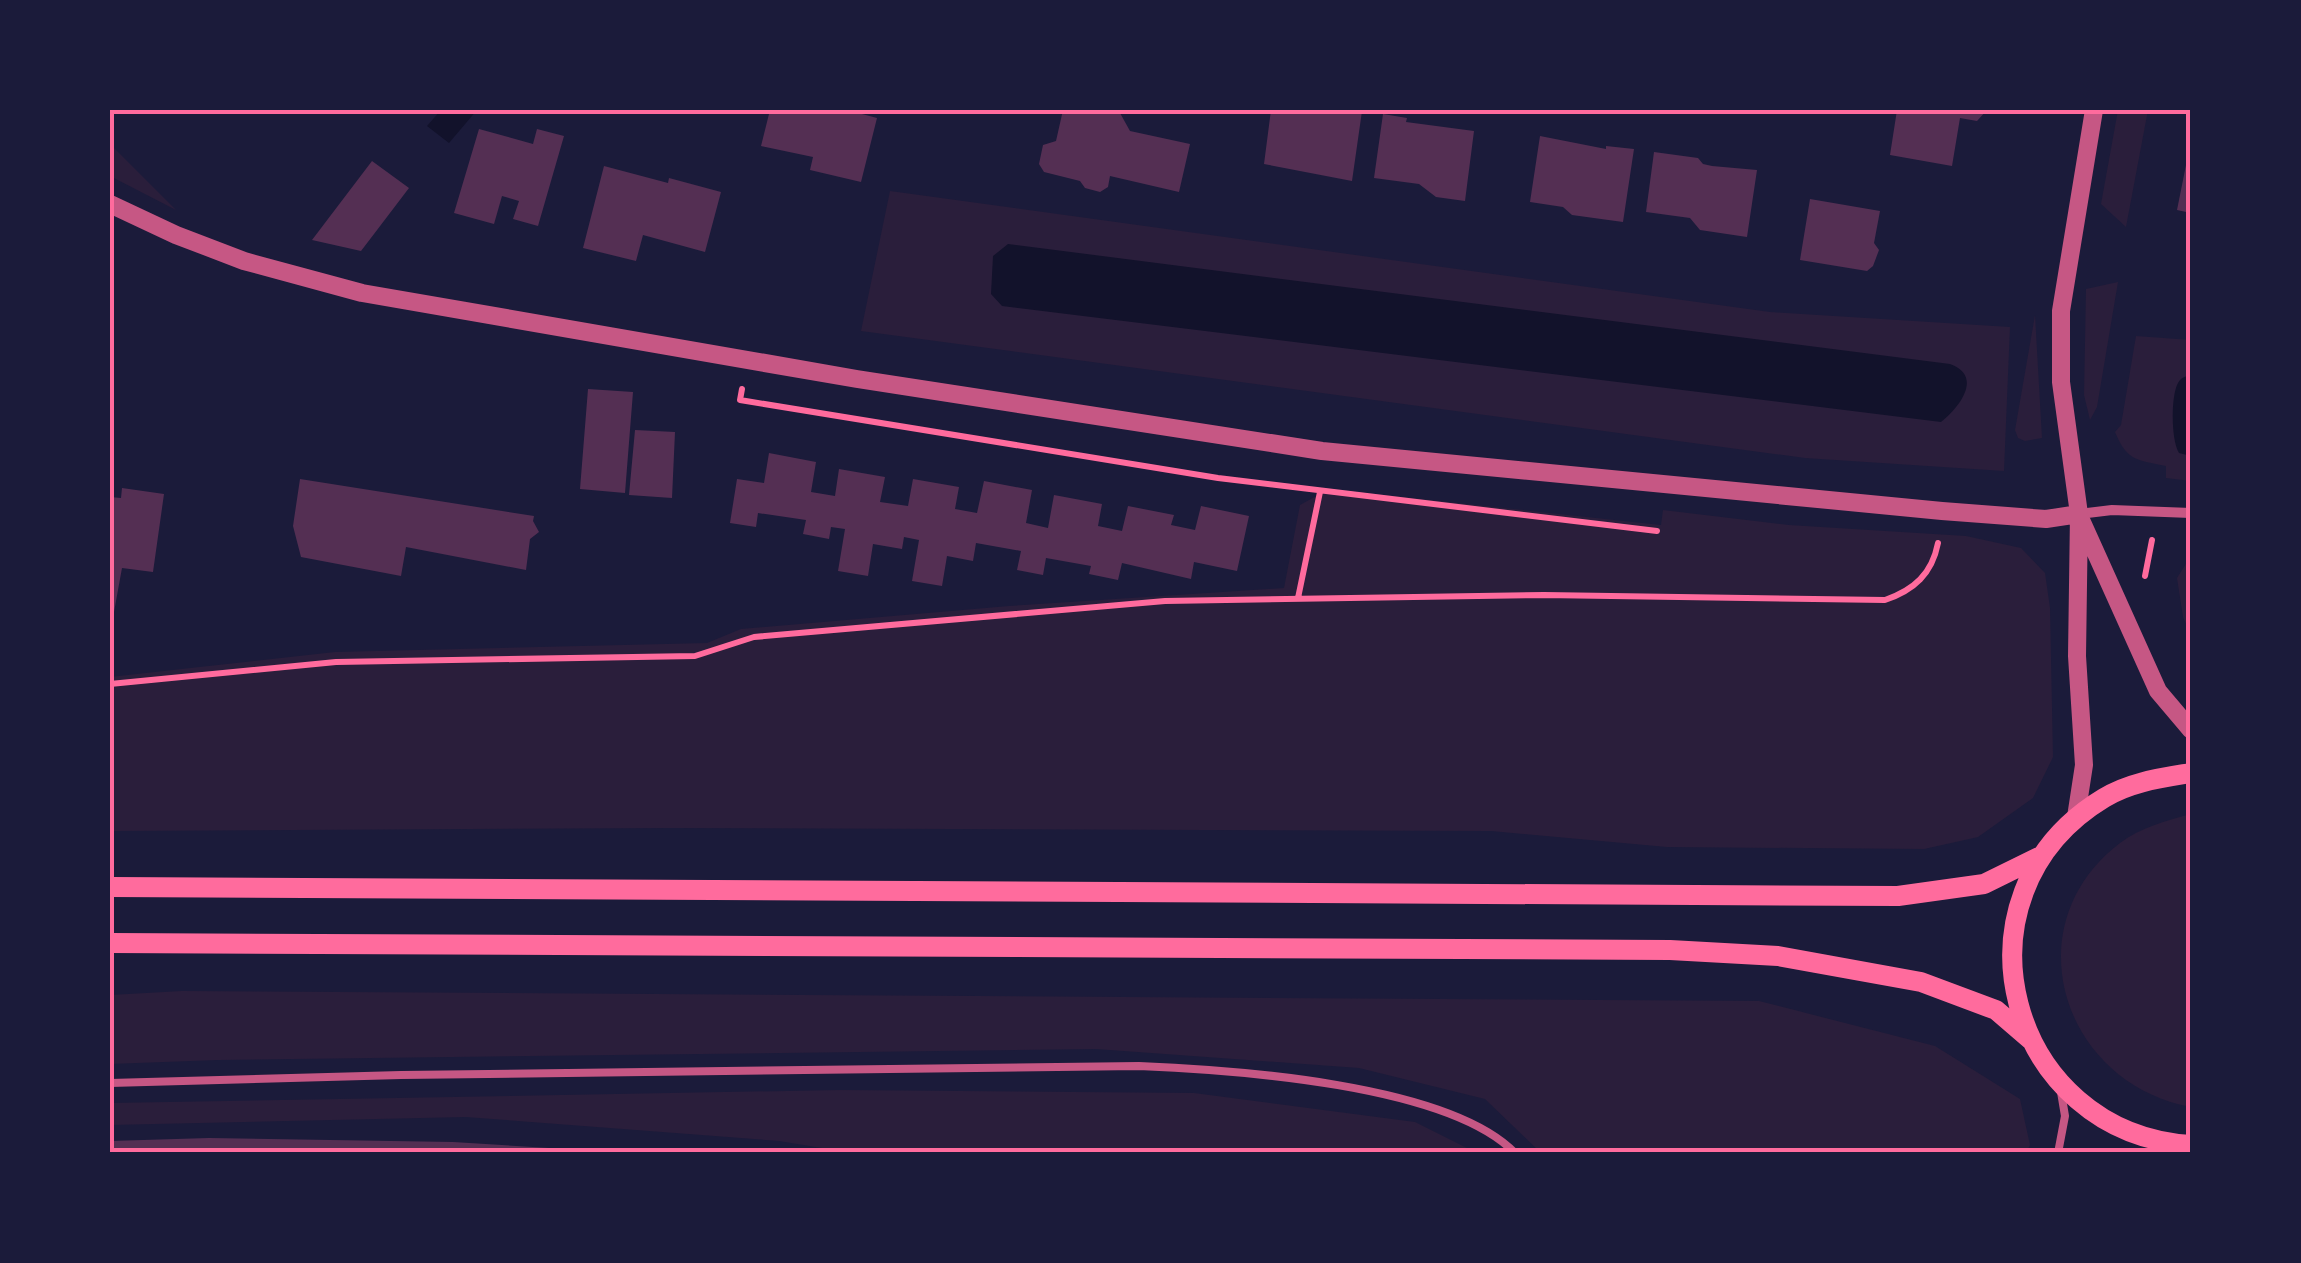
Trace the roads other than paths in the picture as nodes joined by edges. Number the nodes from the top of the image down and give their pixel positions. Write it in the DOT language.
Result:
graph roads {
  1 [pos="2094,110"];
  2 [pos="110,204"];
  3 [pos="2191,513"];
  4 [pos="2079,514"];
  5 [pos="2191,730"];
  6 [pos="2191,773"];
  7 [pos="2076,818"];
  8 [pos="2039,857"];
  9 [pos="110,887"];
  10 [pos="110,943"];
  11 [pos="2032,1042"];
  12 [pos="2056,1078"];
  13 [pos="110,1083"];
  14 [pos="2191,1145"];
  15 [pos="2164,1148"];
  16 [pos="1515,1153"];
  17 [pos="2058,1153"];
  1 -- 4 [label="street"];
  2 -- 4 [label="street"];
  3 -- 4 [label="street"];
  4 -- 5 [label="street"];
  4 -- 7 [label="street"];
  6 -- 7 [label="main road"];
  7 -- 8 [label="main road"];
  8 -- 9 [label="main road"];
  8 -- 11 [label="main road"];
  10 -- 11 [label="main road"];
  11 -- 12 [label="main road"];
  12 -- 15 [label="main road"];
  12 -- 17 [label="lane"];
  13 -- 16 [label="lane"];
  14 -- 15 [label="main road"];
}
